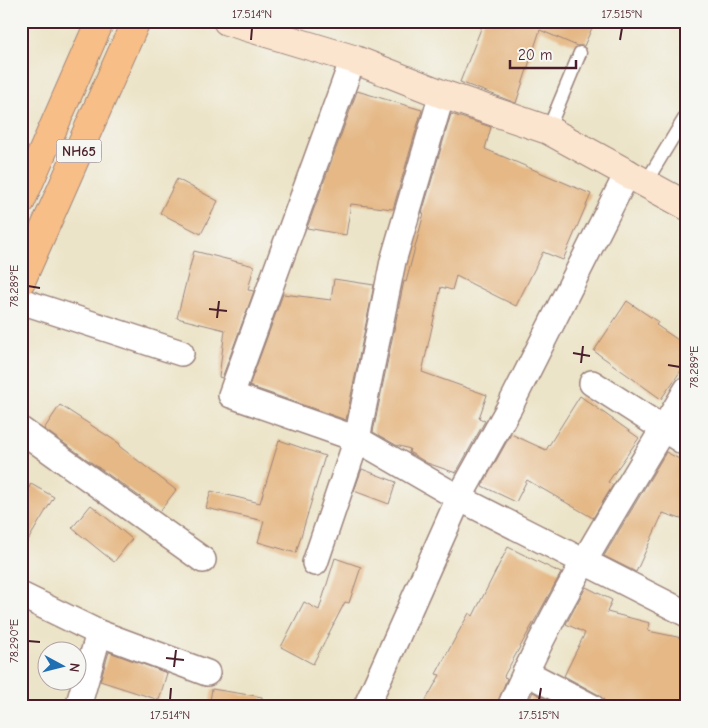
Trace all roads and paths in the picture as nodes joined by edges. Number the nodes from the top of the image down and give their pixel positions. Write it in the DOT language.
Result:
graph roads {
  1 [pos="100,21"];
  2 [pos="136,21"];
  3 [pos="227,21"];
  4 [pos="580,53"];
  5 [pos="353,59"];
  6 [pos="442,94"];
  7 [pos="687,114"];
  8 [pos="548,130"];
  9 [pos="637,177"];
  10 [pos="22,195"];
  11 [pos="687,206"];
  12 [pos="21,281"];
  13 [pos="21,301"];
  14 [pos="182,353"];
  15 [pos="592,383"];
  16 [pos="687,389"];
  17 [pos="21,430"];
  18 [pos="663,430"];
  19 [pos="357,439"];
  20 [pos="687,444"];
  21 [pos="459,498"];
  22 [pos="203,560"];
  23 [pos="583,562"];
  24 [pos="314,563"];
  25 [pos="21,595"];
  26 [pos="687,614"];
  27 [pos="99,632"];
  28 [pos="525,672"];
  29 [pos="207,673"];
  30 [pos="78,707"];
  31 [pos="366,707"];
  32 [pos="510,707"];
  33 [pos="592,707"];
  1 -- 10 [label="highway, NH65"];
  2 -- 12 [label="highway, NH65"];
  3 -- 5 [label="street"];
  4 -- 8 [label="lane"];
  5 -- 6 [label="street"];
  5 -- 19 [label="street"];
  6 -- 8 [label="street"];
  6 -- 19 [label="street"];
  7 -- 9 [label="lane"];
  8 -- 9 [label="street"];
  9 -- 11 [label="street"];
  9 -- 21 [label="street"];
  13 -- 14 [label="street"];
  15 -- 18 [label="street"];
  16 -- 18 [label="street"];
  17 -- 22 [label="street"];
  18 -- 20 [label="street"];
  18 -- 23 [label="street"];
  19 -- 21 [label="street"];
  19 -- 24 [label="street"];
  21 -- 23 [label="street"];
  21 -- 31 [label="street"];
  23 -- 26 [label="street"];
  23 -- 28 [label="street"];
  25 -- 27 [label="street"];
  27 -- 29 [label="street"];
  27 -- 30 [label="street"];
  28 -- 32 [label="street"];
  28 -- 33 [label="street"];
}
